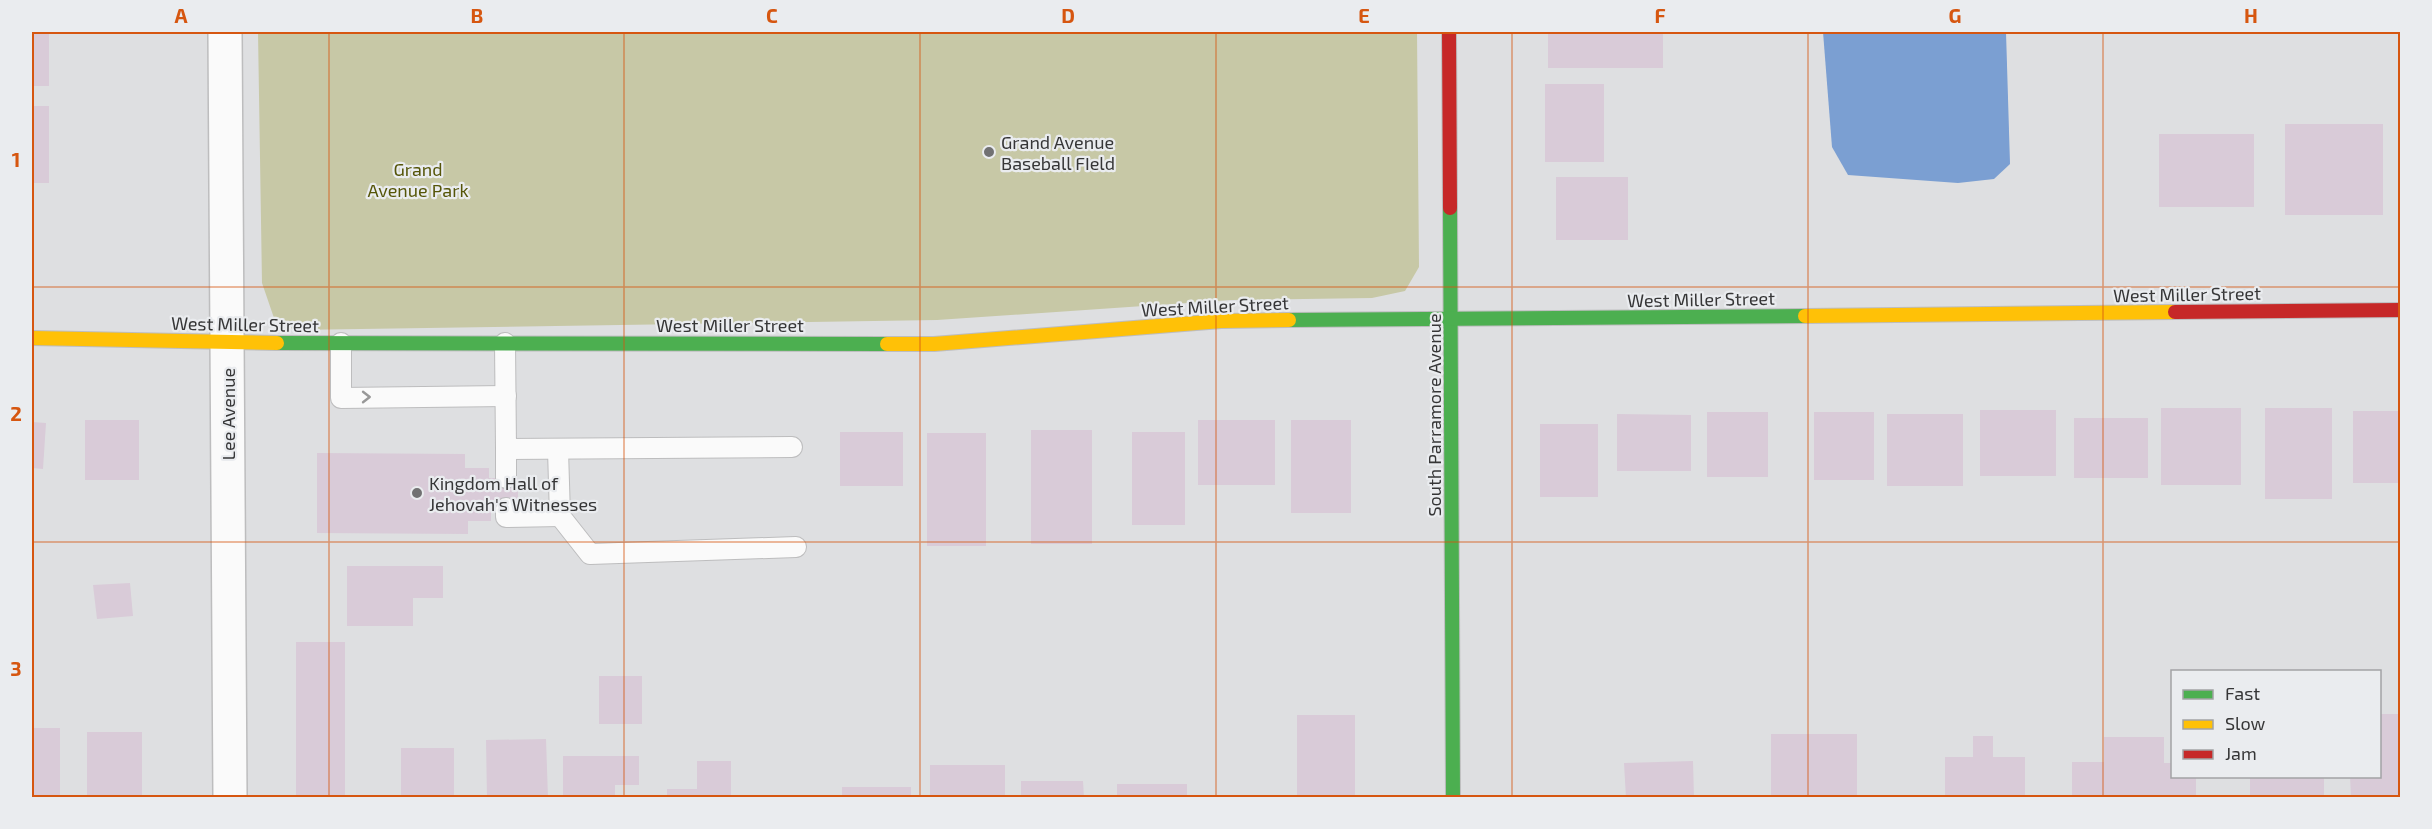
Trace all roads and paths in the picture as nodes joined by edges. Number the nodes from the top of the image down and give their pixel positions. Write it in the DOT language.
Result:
graph roads {
  1 [pos="225,32"];
  2 [pos="1449,32"];
  3 [pos="2400,309"];
  4 [pos="1452,320"];
  5 [pos="32,338"];
  6 [pos="228,343"];
  7 [pos="341,343"];
  8 [pos="505,343"];
  9 [pos="506,396"];
  10 [pos="792,447"];
  11 [pos="506,450"];
  12 [pos="558,450"];
  13 [pos="506,478"];
  14 [pos="506,508"];
  15 [pos="560,516"];
  16 [pos="796,547"];
  17 [pos="230,798"];
  18 [pos="1453,798"];
  1 -- 6 [label="street, Lee Avenue"];
  2 -- 4 [label="street, South Parramore Avenue"];
  3 -- 4 [label="street, West Miller Street"];
  4 -- 8 [label="street, West Miller Street"];
  4 -- 18 [label="street, South Parramore Avenue"];
  5 -- 6 [label="street, West Miller Street"];
  6 -- 7 [label="street, West Miller Street"];
  6 -- 17 [label="street, Lee Avenue"];
  7 -- 8 [label="street, West Miller Street"];
  7 -- 9 [label="lane, one-way"];
  8 -- 9 [label="lane"];
  9 -- 11 [label="lane"];
  10 -- 12 [label="lane"];
  11 -- 12 [label="lane"];
  11 -- 13 [label="lane"];
  12 -- 15 [label="lane"];
  14 -- 15 [label="lane"];
  15 -- 16 [label="lane"];
}
